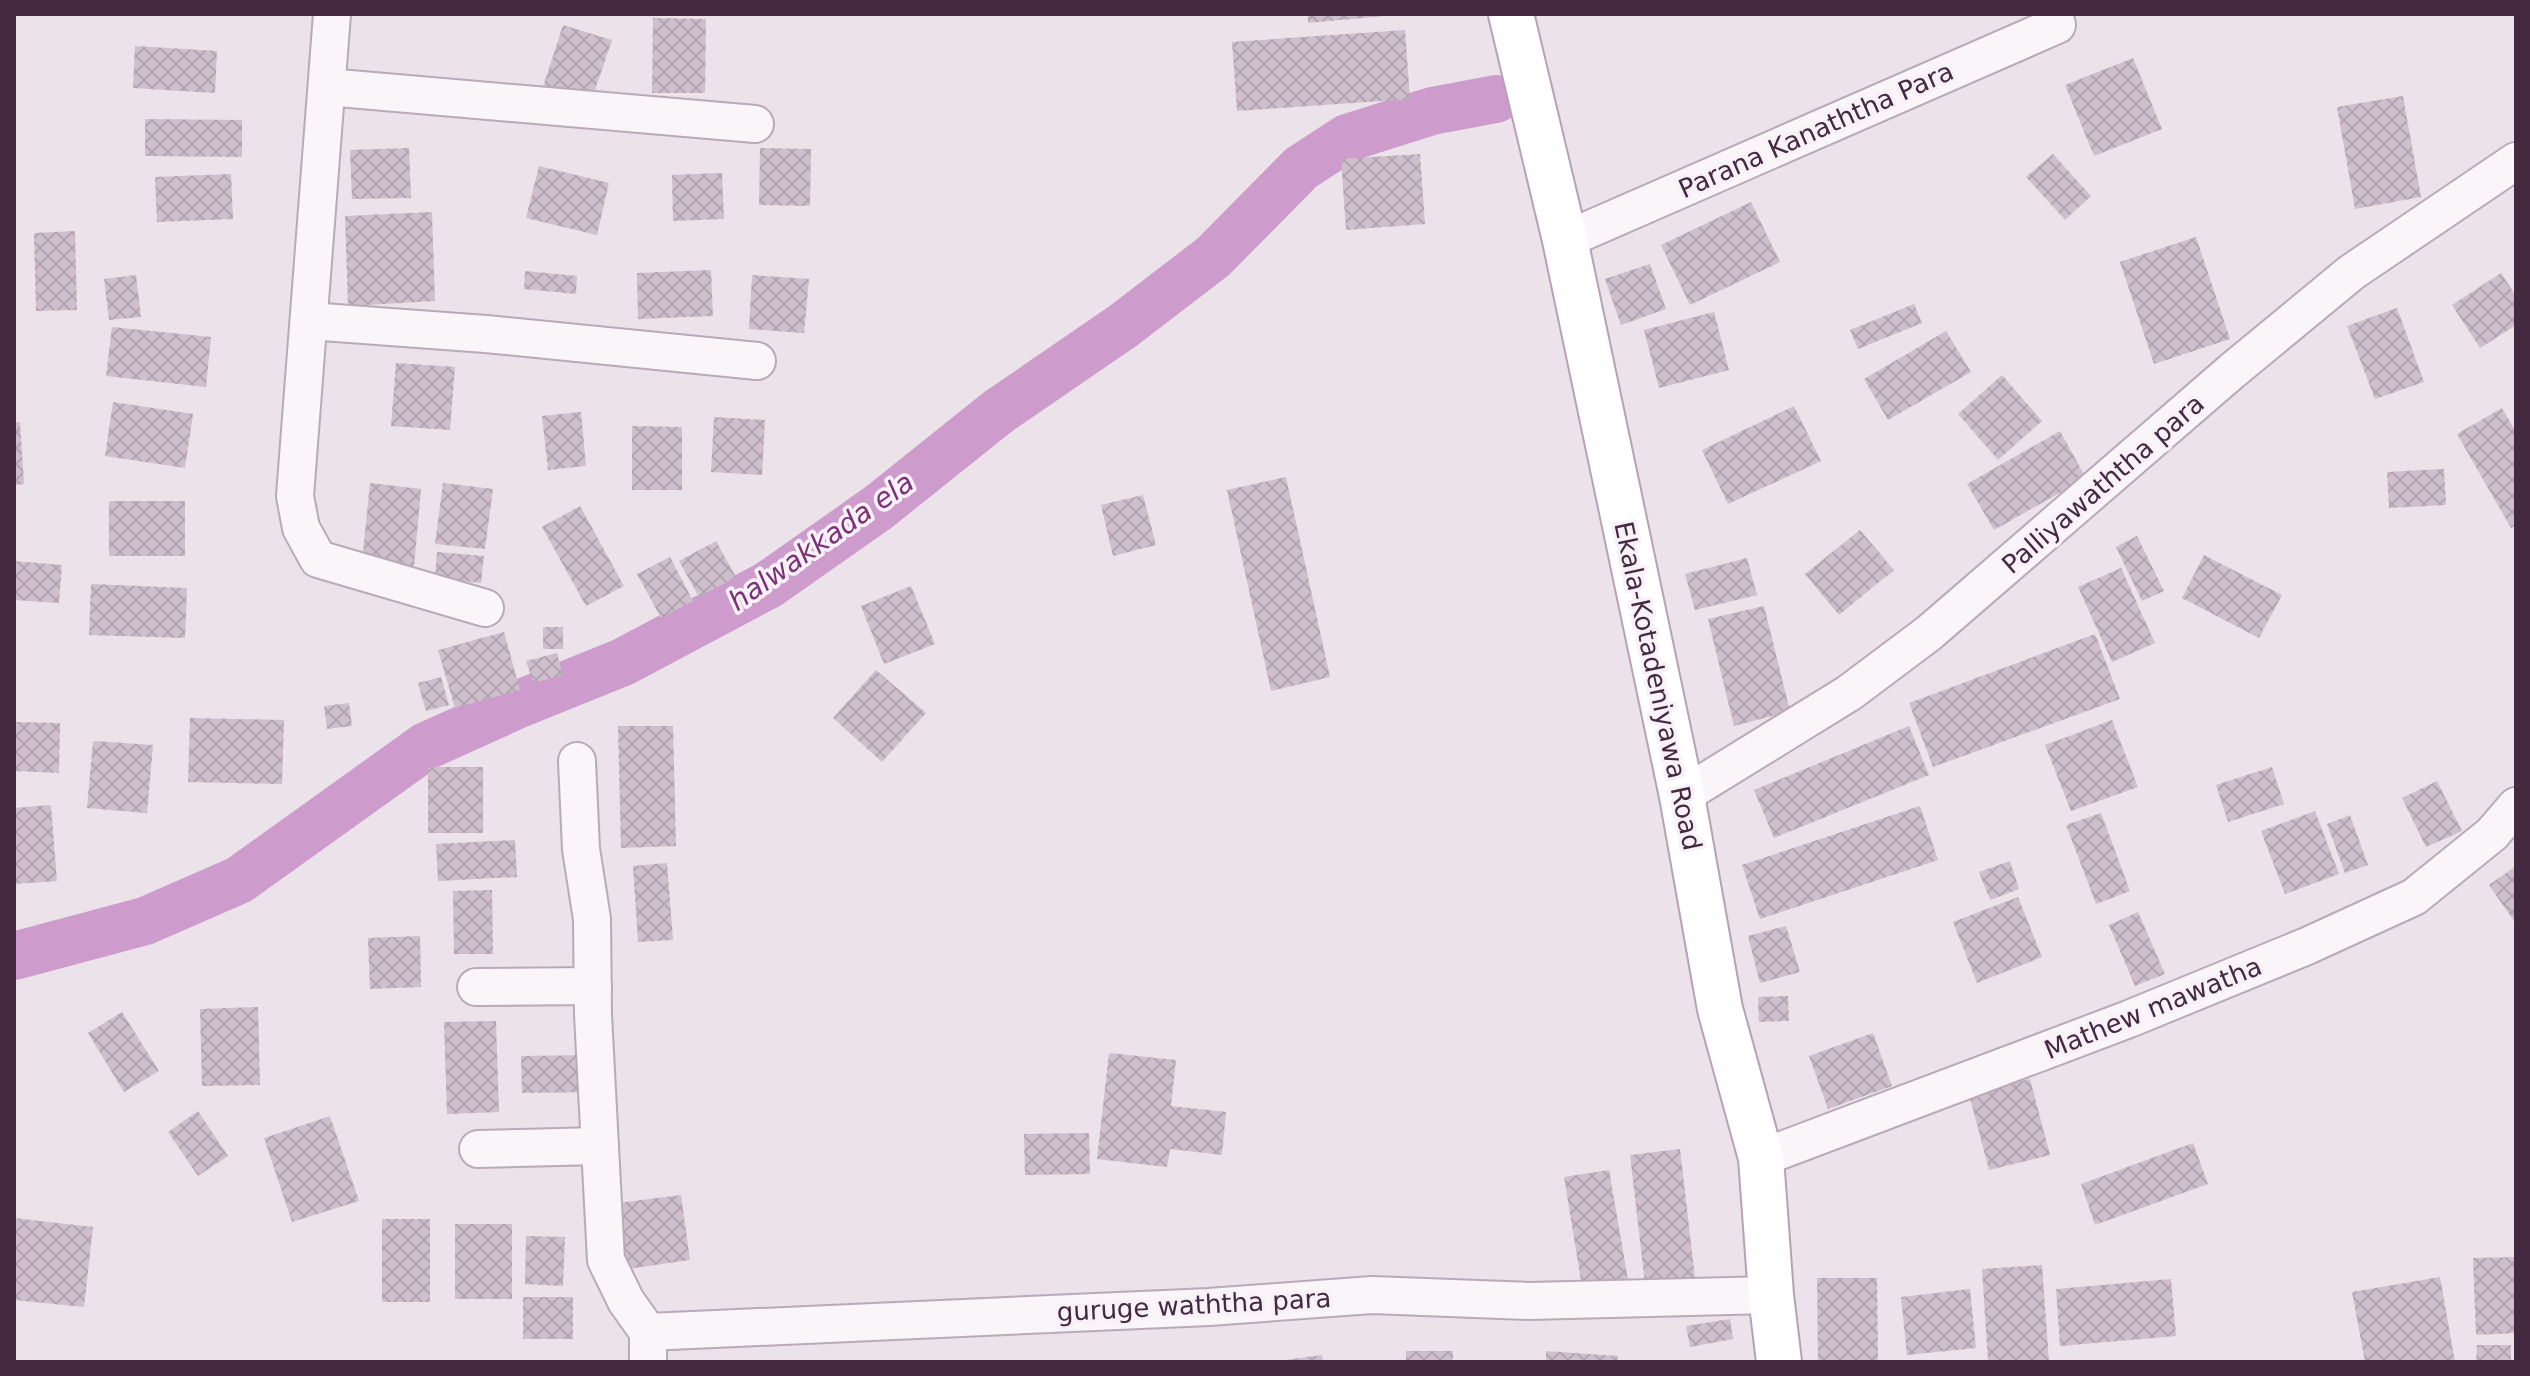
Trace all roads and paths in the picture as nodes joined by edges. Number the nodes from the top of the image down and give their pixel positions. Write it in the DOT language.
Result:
graph roads {
  1 [pos="332,14"];
  2 [pos="1511,14"];
  3 [pos="2063,18"];
  4 [pos="327,87"];
  5 [pos="755,124"];
  6 [pos="2516,161"];
  7 [pos="1565,240"];
  8 [pos="309,321"];
  9 [pos="757,361"];
  10 [pos="485,608"];
  11 [pos="577,761"];
  12 [pos="1682,796"];
  13 [pos="2516,806"];
  14 [pos="593,986"];
  15 [pos="476,987"];
  16 [pos="600,1146"];
  17 [pos="478,1149"];
  18 [pos="1761,1158"];
  19 [pos="1771,1295"];
  20 [pos="648,1347"];
  21 [pos="1779,1362"];
  1 -- 4 [label="street"];
  2 -- 7 [label="main road, Ekala-Kotadeniyawa Road"];
  3 -- 7 [label="street, Parana Kanaththa Para"];
  4 -- 5 [label="street"];
  4 -- 8 [label="street"];
  6 -- 12 [label="street, Palliyawaththa para"];
  7 -- 12 [label="main road, Ekala-Kotadeniyawa Road"];
  8 -- 9 [label="street"];
  8 -- 10 [label="street"];
  11 -- 14 [label="street"];
  12 -- 18 [label="main road, Ekala-Kotadeniyawa Road"];
  13 -- 18 [label="street, Mathew mawatha"];
  14 -- 15 [label="street"];
  14 -- 16 [label="street"];
  16 -- 17 [label="street"];
  16 -- 20 [label="street"];
  18 -- 19 [label="main road, Ekala-Kotadeniyawa Road"];
  19 -- 20 [label="street, guruge waththa para"];
  19 -- 21 [label="main road, Ekala-Kotadeniyawa Road"];
}
